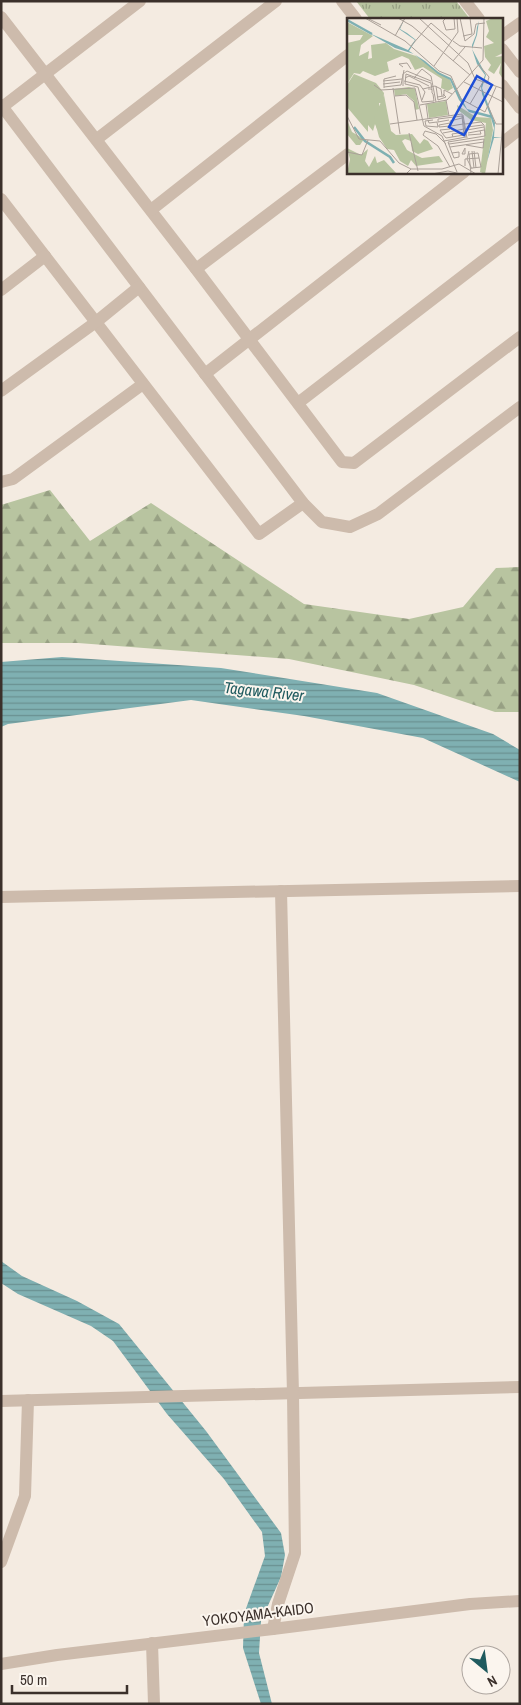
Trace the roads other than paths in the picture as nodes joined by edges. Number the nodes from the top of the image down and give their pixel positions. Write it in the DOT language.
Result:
graph roads {
  1 [pos="140,1"];
  2 [pos="276,1"];
  3 [pos="342,1"];
  4 [pos="465,1"];
  5 [pos="1,17"];
  6 [pos="355,18"];
  7 [pos="478,18"];
  8 [pos="520,22"];
  9 [pos="504,34"];
  10 [pos="504,52"];
  11 [pos="347,56"];
  12 [pos="520,72"];
  13 [pos="46,74"];
  14 [pos="504,88"];
  15 [pos="2,106"];
  16 [pos="520,108"];
  17 [pos="520,129"];
  18 [pos="96,139"];
  19 [pos="504,141"];
  20 [pos="347,155"];
  21 [pos="461,174"];
  22 [pos="1,199"];
  23 [pos="151,210"];
  24 [pos="520,232"];
  25 [pos="45,256"];
  26 [pos="196,269"];
  27 [pos="139,287"];
  28 [pos="1,290"];
  29 [pos="96,322"];
  30 [pos="520,337"];
  31 [pos="250,339"];
  32 [pos="205,374"];
  33 [pos="143,384"];
  34 [pos="1,391"];
  35 [pos="298,403"];
  36 [pos="520,407"];
  37 [pos="1,482"];
  38 [pos="303,503"];
  39 [pos="520,886"];
  40 [pos="281,891"];
  41 [pos="1,897"];
  42 [pos="520,1387"];
  43 [pos="293,1394"];
  44 [pos="28,1400"];
  45 [pos="1,1401"];
  46 [pos="1,1562"];
  47 [pos="520,1601"];
  48 [pos="273,1630"];
  49 [pos="152,1643"];
  50 [pos="1,1664"];
  51 [pos="154,1704"];
  1 -- 13 [label="street"];
  2 -- 18 [label="street"];
  3 -- 6 [label="street"];
  4 -- 7 [label="street"];
  5 -- 13 [label="street"];
  8 -- 9 [label="street"];
  10 -- 12 [label="street"];
  11 -- 23 [label="street"];
  13 -- 15 [label="street"];
  13 -- 18 [label="street"];
  14 -- 16 [label="street"];
  15 -- 27 [label="street"];
  17 -- 19 [label="street"];
  18 -- 23 [label="street"];
  20 -- 26 [label="street"];
  21 -- 31 [label="street"];
  22 -- 25 [label="street"];
  23 -- 26 [label="street"];
  24 -- 35 [label="street"];
  25 -- 28 [label="street"];
  25 -- 29 [label="street"];
  26 -- 31 [label="street"];
  27 -- 29 [label="street"];
  27 -- 32 [label="street"];
  29 -- 33 [label="street"];
  29 -- 34 [label="street"];
  30 -- 35 [label="street"];
  31 -- 32 [label="street"];
  31 -- 35 [label="street"];
  32 -- 38 [label="street"];
  33 -- 37 [label="street"];
  33 -- 38 [label="street"];
  36 -- 38 [label="street"];
  39 -- 40 [label="street"];
  40 -- 41 [label="street"];
  40 -- 43 [label="street"];
  42 -- 43 [label="street"];
  43 -- 44 [label="street"];
  43 -- 48 [label="street"];
  44 -- 45 [label="street"];
  44 -- 46 [label="street"];
  47 -- 48 [label="street, YOKOYAMA-KAIDO"];
  48 -- 49 [label="street, YOKOYAMA-KAIDO"];
  49 -- 50 [label="street, YOKOYAMA-KAIDO"];
  49 -- 51 [label="street"];
}
